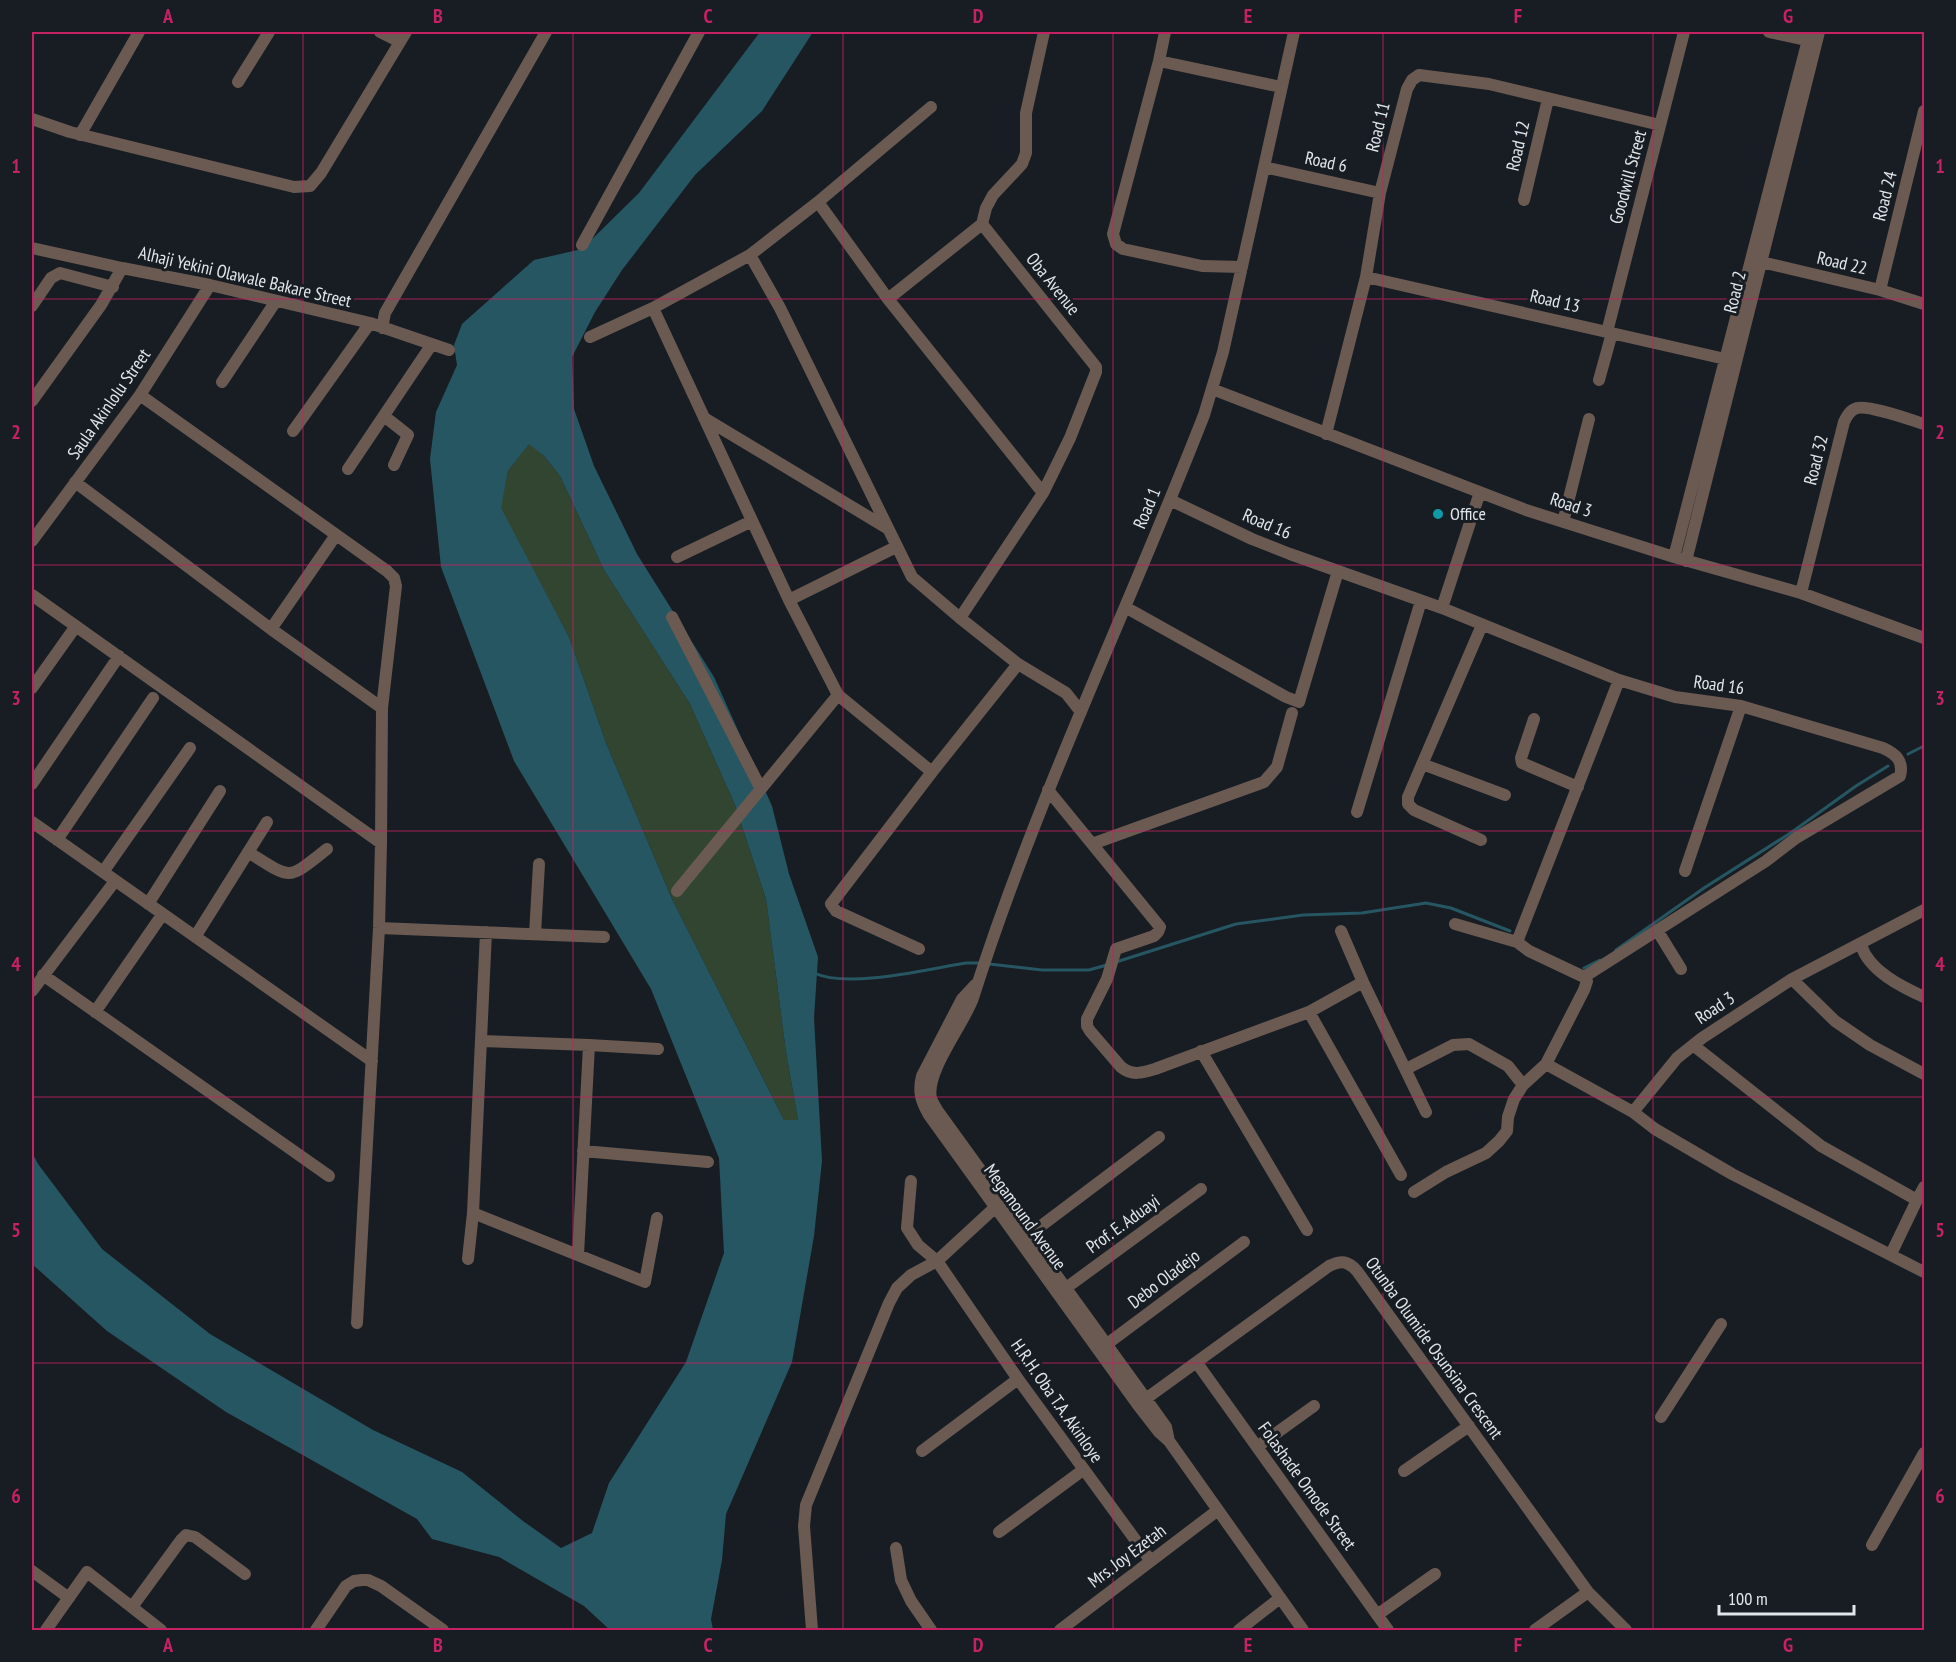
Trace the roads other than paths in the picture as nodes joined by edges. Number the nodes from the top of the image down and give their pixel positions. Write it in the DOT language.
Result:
graph roads {
  1 [pos="139,32"];
  2 [pos="269,32"];
  3 [pos="380,32"];
  4 [pos="546,32"];
  5 [pos="699,32"];
  6 [pos="1044,32"];
  7 [pos="1165,32"];
  8 [pos="1294,32"];
  9 [pos="1684,32"];
  10 [pos="1769,32"];
  11 [pos="1813,36"];
  12 [pos="403,37"];
  13 [pos="1159,60"];
  14 [pos="238,82"];
  15 [pos="1281,87"];
  16 [pos="1548,99"];
  17 [pos="931,107"];
  18 [pos="1924,111"];
  19 [pos="32,119"];
  20 [pos="1660,125"];
  21 [pos="80,135"];
  22 [pos="1263,167"];
  23 [pos="1380,193"];
  24 [pos="1524,200"];
  25 [pos="818,202"];
  26 [pos="982,224"];
  27 [pos="582,244"];
  28 [pos="32,248"];
  29 [pos="750,255"];
  30 [pos="1756,261"];
  31 [pos="1242,267"];
  32 [pos="122,268"];
  33 [pos="1366,277"];
  34 [pos="210,285"];
  35 [pos="113,286"];
  36 [pos="1880,290"];
  37 [pos="888,299"];
  38 [pos="276,301"];
  39 [pos="1924,304"];
  40 [pos="32,306"];
  41 [pos="653,308"];
  42 [pos="376,326"];
  43 [pos="1609,332"];
  44 [pos="590,337"];
  45 [pos="432,344"];
  46 [pos="449,350"];
  47 [pos="1731,361"];
  48 [pos="1599,380"];
  49 [pos="222,382"];
  50 [pos="1212,389"];
  51 [pos="140,395"];
  52 [pos="32,401"];
  53 [pos="384,416"];
  54 [pos="703,418"];
  55 [pos="1589,418"];
  56 [pos="1924,424"];
  57 [pos="293,431"];
  58 [pos="1326,434"];
  59 [pos="394,465"];
  60 [pos="348,468"];
  61 [pos="75,482"];
  62 [pos="1480,492"];
  63 [pos="1043,493"];
  64 [pos="1170,500"];
  65 [pos="752,521"];
  66 [pos="1563,522"];
  67 [pos="887,528"];
  68 [pos="336,535"];
  69 [pos="32,541"];
  70 [pos="896,547"];
  71 [pos="677,557"];
  72 [pos="1680,559"];
  73 [pos="1338,571"];
  74 [pos="1801,593"];
  75 [pos="32,595"];
  76 [pos="789,600"];
  77 [pos="1421,601"];
  78 [pos="1125,607"];
  79 [pos="1442,608"];
  80 [pos="672,617"];
  81 [pos="960,618"];
  82 [pos="1482,625"];
  83 [pos="76,626"];
  84 [pos="271,629"];
  85 [pos="1924,638"];
  86 [pos="119,656"];
  87 [pos="1018,664"];
  88 [pos="1619,680"];
  89 [pos="1091,687"];
  90 [pos="32,688"];
  91 [pos="1066,693"];
  92 [pos="838,695"];
  93 [pos="153,698"];
  94 [pos="1741,706"];
  95 [pos="382,708"];
  96 [pos="1080,712"];
  97 [pos="1292,713"];
  98 [pos="1534,719"];
  99 [pos="190,748"];
  100 [pos="1422,764"];
  101 [pos="933,772"];
  102 [pos="32,784"];
  103 [pos="1578,787"];
  104 [pos="761,789"];
  105 [pos="1048,790"];
  106 [pos="220,791"];
  107 [pos="1505,795"];
  108 [pos="1357,812"];
  109 [pos="32,822"];
  110 [pos="267,822"];
  111 [pos="57,840"];
  112 [pos="1481,840"];
  113 [pos="381,843"];
  114 [pos="1092,844"];
  115 [pos="327,849"];
  116 [pos="248,852"];
  117 [pos="539,864"];
  118 [pos="1684,871"];
  119 [pos="103,872"];
  120 [pos="115,881"];
  121 [pos="677,891"];
  122 [pos="148,904"];
  123 [pos="1924,910"];
  124 [pos="162,915"];
  125 [pos="1455,924"];
  126 [pos="379,928"];
  127 [pos="1657,930"];
  128 [pos="1341,931"];
  129 [pos="486,932"];
  130 [pos="535,934"];
  131 [pos="195,937"];
  132 [pos="604,937"];
  133 [pos="1516,942"];
  134 [pos="1861,945"];
  135 [pos="919,949"];
  136 [pos="1681,969"];
  137 [pos="43,975"];
  138 [pos="1584,977"];
  139 [pos="1792,979"];
  140 [pos="1363,982"];
  141 [pos="32,991"];
  142 [pos="1924,998"];
  143 [pos="967,1000"];
  144 [pos="95,1012"];
  145 [pos="1309,1012"];
  146 [pos="482,1041"];
  147 [pos="589,1045"];
  148 [pos="1694,1045"];
  149 [pos="658,1049"];
  150 [pos="1201,1051"];
  151 [pos="372,1061"];
  152 [pos="1546,1064"];
  153 [pos="1406,1069"];
  154 [pos="1924,1074"];
  155 [pos="1523,1085"];
  156 [pos="1426,1112"];
  157 [pos="1633,1112"];
  158 [pos="1159,1137"];
  159 [pos="583,1151"];
  160 [pos="708,1162"];
  161 [pos="1401,1175"];
  162 [pos="329,1176"];
  163 [pos="911,1181"];
  164 [pos="1924,1187"];
  165 [pos="1201,1189"];
  166 [pos="1414,1192"];
  167 [pos="1917,1200"];
  168 [pos="999,1203"];
  169 [pos="473,1213"];
  170 [pos="657,1218"];
  171 [pos="1307,1230"];
  172 [pos="1029,1235"];
  173 [pos="1244,1242"];
  174 [pos="1891,1254"];
  175 [pos="578,1255"];
  176 [pos="468,1259"];
  177 [pos="938,1261"];
  178 [pos="1924,1272"];
  179 [pos="1066,1288"];
  180 [pos="357,1323"];
  181 [pos="1721,1324"];
  182 [pos="1107,1344"];
  183 [pos="1197,1363"];
  184 [pos="1018,1379"];
  185 [pos="1142,1402"];
  186 [pos="1314,1406"];
  187 [pos="1662,1417"];
  188 [pos="1469,1426"];
  189 [pos="1257,1447"];
  190 [pos="922,1451"];
  191 [pos="1924,1453"];
  192 [pos="1083,1470"];
  193 [pos="1404,1471"];
  194 [pos="1218,1510"];
  195 [pos="999,1532"];
  196 [pos="1872,1545"];
  197 [pos="896,1548"];
  198 [pos="1150,1560"];
  199 [pos="32,1571"];
  200 [pos="245,1574"];
  201 [pos="1436,1574"];
  202 [pos="1588,1592"];
  203 [pos="69,1598"];
  204 [pos="1280,1598"];
  205 [pos="132,1607"];
  206 [pos="1377,1616"];
  207 [pos="46,1630"];
  208 [pos="161,1630"];
  209 [pos="316,1630"];
  210 [pos="443,1630"];
  211 [pos="812,1630"];
  212 [pos="931,1630"];
  213 [pos="1060,1630"];
  214 [pos="1239,1630"];
  215 [pos="1303,1630"];
  216 [pos="1388,1630"];
  217 [pos="1535,1630"];
  218 [pos="1626,1630"];
  1 -- 21 [label="street"];
  2 -- 14 [label="street"];
  3 -- 12 [label="street"];
  4 -- 42 [label="street"];
  5 -- 27 [label="street"];
  6 -- 26 [label="street"];
  7 -- 13 [label="street"];
  8 -- 15 [label="street, Road 1"];
  9 -- 20 [label="street, Goodwill Street"];
  10 -- 11 [label="street"];
  11 -- 30 [label="street, Road 2"];
  12 -- 21 [label="street"];
  13 -- 15 [label="street"];
  13 -- 31 [label="street"];
  15 -- 22 [label="street, Road 1"];
  16 -- 20 [label="street, Road 11"];
  16 -- 23 [label="street, Road 11"];
  16 -- 24 [label="street, Road 12"];
  17 -- 25 [label="street"];
  18 -- 36 [label="street, Road 24"];
  19 -- 21 [label="street"];
  20 -- 43 [label="street, Goodwill Street"];
  22 -- 23 [label="street, Road 6"];
  22 -- 31 [label="street, Road 1"];
  23 -- 33 [label="street, Road 11"];
  25 -- 29 [label="street"];
  25 -- 37 [label="street"];
  26 -- 37 [label="street"];
  26 -- 63 [label="street, Oba Avenue"];
  28 -- 32 [label="street, Alhaji Yekini Olawale Bakare Street"];
  29 -- 41 [label="street"];
  29 -- 67 [label="street"];
  30 -- 36 [label="street, Road 22"];
  30 -- 47 [label="street, Road 2"];
  31 -- 50 [label="street, Road 1"];
  32 -- 34 [label="street, Alhaji Yekini Olawale Bakare Street"];
  32 -- 35 [label="street"];
  33 -- 43 [label="street, Road 13"];
  33 -- 58 [label="street, Road 11"];
  34 -- 38 [label="street, Alhaji Yekini Olawale Bakare Street"];
  34 -- 51 [label="street, Saula Akinlolu Street"];
  35 -- 40 [label="street"];
  35 -- 52 [label="street"];
  36 -- 39 [label="street, Road 22"];
  37 -- 63 [label="street"];
  38 -- 42 [label="street, Alhaji Yekini Olawale Bakare Street"];
  38 -- 49 [label="street"];
  41 -- 44 [label="street"];
  41 -- 54 [label="street"];
  42 -- 45 [label="street, Alhaji Yekini Olawale Bakare Street"];
  42 -- 57 [label="street"];
  43 -- 47 [label="street, Road 13"];
  43 -- 48 [label="street, Goodwill Street"];
  45 -- 46 [label="street, Alhaji Yekini Olawale Bakare Street"];
  45 -- 53 [label="street"];
  47 -- 72 [label="street, Road 2"];
  50 -- 58 [label="street, Road 3"];
  50 -- 64 [label="street, Road 1"];
  51 -- 61 [label="street, Saula Akinlolu Street"];
  51 -- 68 [label="street"];
  53 -- 59 [label="street"];
  53 -- 60 [label="street"];
  54 -- 65 [label="street"];
  54 -- 67 [label="street"];
  55 -- 66 [label="street"];
  56 -- 74 [label="street, Road 32"];
  58 -- 62 [label="street, Road 3"];
  61 -- 69 [label="street, Saula Akinlolu Street"];
  61 -- 84 [label="street"];
  62 -- 66 [label="street, Road 3"];
  62 -- 79 [label="street"];
  63 -- 81 [label="street"];
  64 -- 73 [label="street, Road 16"];
  64 -- 78 [label="street, Road 1"];
  65 -- 71 [label="street"];
  65 -- 76 [label="street"];
  66 -- 72 [label="street, Road 3"];
  67 -- 70 [label="street"];
  68 -- 84 [label="street"];
  68 -- 95 [label="street"];
  70 -- 76 [label="street"];
  70 -- 81 [label="street"];
  72 -- 74 [label="street, Road 3"];
  73 -- 77 [label="street, Road 16"];
  73 -- 78 [label="street"];
  74 -- 85 [label="street, Road 3"];
  75 -- 83 [label="street"];
  76 -- 92 [label="street"];
  77 -- 79 [label="street, Road 16"];
  77 -- 108 [label="street"];
  78 -- 89 [label="street, Road 1"];
  79 -- 82 [label="street, Road 16"];
  80 -- 104 [label="street"];
  81 -- 87 [label="street"];
  82 -- 88 [label="street, Road 16"];
  82 -- 100 [label="street"];
  83 -- 86 [label="street"];
  83 -- 90 [label="street"];
  84 -- 95 [label="street"];
  86 -- 102 [label="street"];
  86 -- 113 [label="street"];
  87 -- 91 [label="street"];
  87 -- 101 [label="street"];
  88 -- 94 [label="street, Road 16"];
  88 -- 103 [label="street"];
  89 -- 91 [label="street"];
  89 -- 96 [label="street, Road 1"];
  91 -- 96 [label="street"];
  92 -- 101 [label="street"];
  92 -- 104 [label="street"];
  93 -- 111 [label="street"];
  94 -- 118 [label="street"];
  94 -- 127 [label="street, Road 16"];
  95 -- 113 [label="street"];
  96 -- 105 [label="street, Road 1"];
  97 -- 114 [label="street"];
  98 -- 103 [label="street"];
  99 -- 119 [label="street"];
  100 -- 107 [label="street"];
  100 -- 112 [label="street"];
  101 -- 135 [label="street"];
  103 -- 133 [label="street"];
  104 -- 121 [label="street"];
  105 -- 114 [label="street"];
  105 -- 143 [label="street, Road 1"];
  106 -- 122 [label="street"];
  109 -- 111 [label="street"];
  110 -- 116 [label="street"];
  111 -- 119 [label="street"];
  113 -- 126 [label="street"];
  114 -- 150 [label="street"];
  115 -- 116 [label="street"];
  116 -- 131 [label="street"];
  117 -- 130 [label="street"];
  119 -- 120 [label="street"];
  120 -- 122 [label="street"];
  120 -- 137 [label="street"];
  122 -- 124 [label="street"];
  123 -- 134 [label="street, Road 3"];
  124 -- 131 [label="street"];
  124 -- 144 [label="street"];
  125 -- 133 [label="street"];
  126 -- 129 [label="street"];
  126 -- 151 [label="street"];
  127 -- 136 [label="street"];
  127 -- 138 [label="street, Road 16"];
  128 -- 140 [label="street"];
  129 -- 130 [label="street"];
  129 -- 146 [label="street"];
  130 -- 132 [label="street"];
  131 -- 151 [label="street"];
  133 -- 138 [label="street"];
  134 -- 139 [label="street, Road 3"];
  134 -- 142 [label="street"];
  137 -- 141 [label="street"];
  137 -- 144 [label="street"];
  138 -- 152 [label="street"];
  139 -- 148 [label="street, Road 3"];
  139 -- 154 [label="street"];
  140 -- 145 [label="street"];
  140 -- 153 [label="street"];
  143 -- 168 [label="street, Megamound Avenue"];
  144 -- 162 [label="street"];
  145 -- 150 [label="street"];
  145 -- 161 [label="street"];
  146 -- 147 [label="street"];
  146 -- 169 [label="street"];
  147 -- 149 [label="street"];
  147 -- 159 [label="street"];
  148 -- 157 [label="street, Road 3"];
  148 -- 167 [label="street"];
  150 -- 171 [label="street"];
  151 -- 180 [label="street"];
  152 -- 155 [label="street"];
  152 -- 157 [label="street"];
  153 -- 155 [label="street"];
  153 -- 156 [label="street"];
  155 -- 166 [label="street"];
  157 -- 174 [label="street"];
  158 -- 172 [label="street"];
  159 -- 160 [label="street"];
  159 -- 175 [label="street"];
  163 -- 177 [label="street, H.R.H. Oba T.A. Akinloye"];
  164 -- 167 [label="street"];
  165 -- 179 [label="street, Prof. E. Aduayi"];
  167 -- 174 [label="street"];
  168 -- 172 [label="street, Megamound Avenue"];
  168 -- 177 [label="street"];
  168 -- 185 [label="street, Megamound Avenue"];
  169 -- 175 [label="street"];
  169 -- 176 [label="street"];
  170 -- 175 [label="street"];
  172 -- 179 [label="street, Megamound Avenue"];
  173 -- 182 [label="street, Debo Oladejo"];
  174 -- 178 [label="street"];
  177 -- 184 [label="street, H.R.H. Oba T.A. Akinloye"];
  177 -- 211 [label="street"];
  179 -- 182 [label="street, Megamound Avenue"];
  181 -- 187 [label="street"];
  182 -- 185 [label="street, Megamound Avenue"];
  183 -- 185 [label="street, Otunba Olumide Osunsina Crescent"];
  183 -- 188 [label="street, Otunba Olumide Osunsina Crescent"];
  183 -- 189 [label="street, Folashade Omode Street"];
  184 -- 190 [label="street"];
  184 -- 192 [label="street, H.R.H. Oba T.A. Akinloye"];
  185 -- 194 [label="street, Megamound Avenue"];
  186 -- 189 [label="street"];
  188 -- 193 [label="street"];
  188 -- 202 [label="street, Otunba Olumide Osunsina Crescent"];
  189 -- 206 [label="street, Folashade Omode Street"];
  191 -- 196 [label="street"];
  192 -- 195 [label="street"];
  192 -- 198 [label="street, H.R.H. Oba T.A. Akinloye"];
  194 -- 198 [label="street, Mrs. Joy Ezetah"];
  194 -- 204 [label="street, Megamound Avenue"];
  197 -- 212 [label="street"];
  198 -- 213 [label="street, Mrs. Joy Ezetah"];
  199 -- 203 [label="street"];
  200 -- 205 [label="street"];
  201 -- 206 [label="street"];
  202 -- 217 [label="street"];
  202 -- 218 [label="street, Otunba Olumide Osunsina Crescent"];
  203 -- 205 [label="street"];
  203 -- 207 [label="street"];
  204 -- 214 [label="street"];
  204 -- 215 [label="street, Megamound Avenue"];
  205 -- 208 [label="street"];
  206 -- 216 [label="street, Folashade Omode Street"];
  209 -- 210 [label="street"];
}
